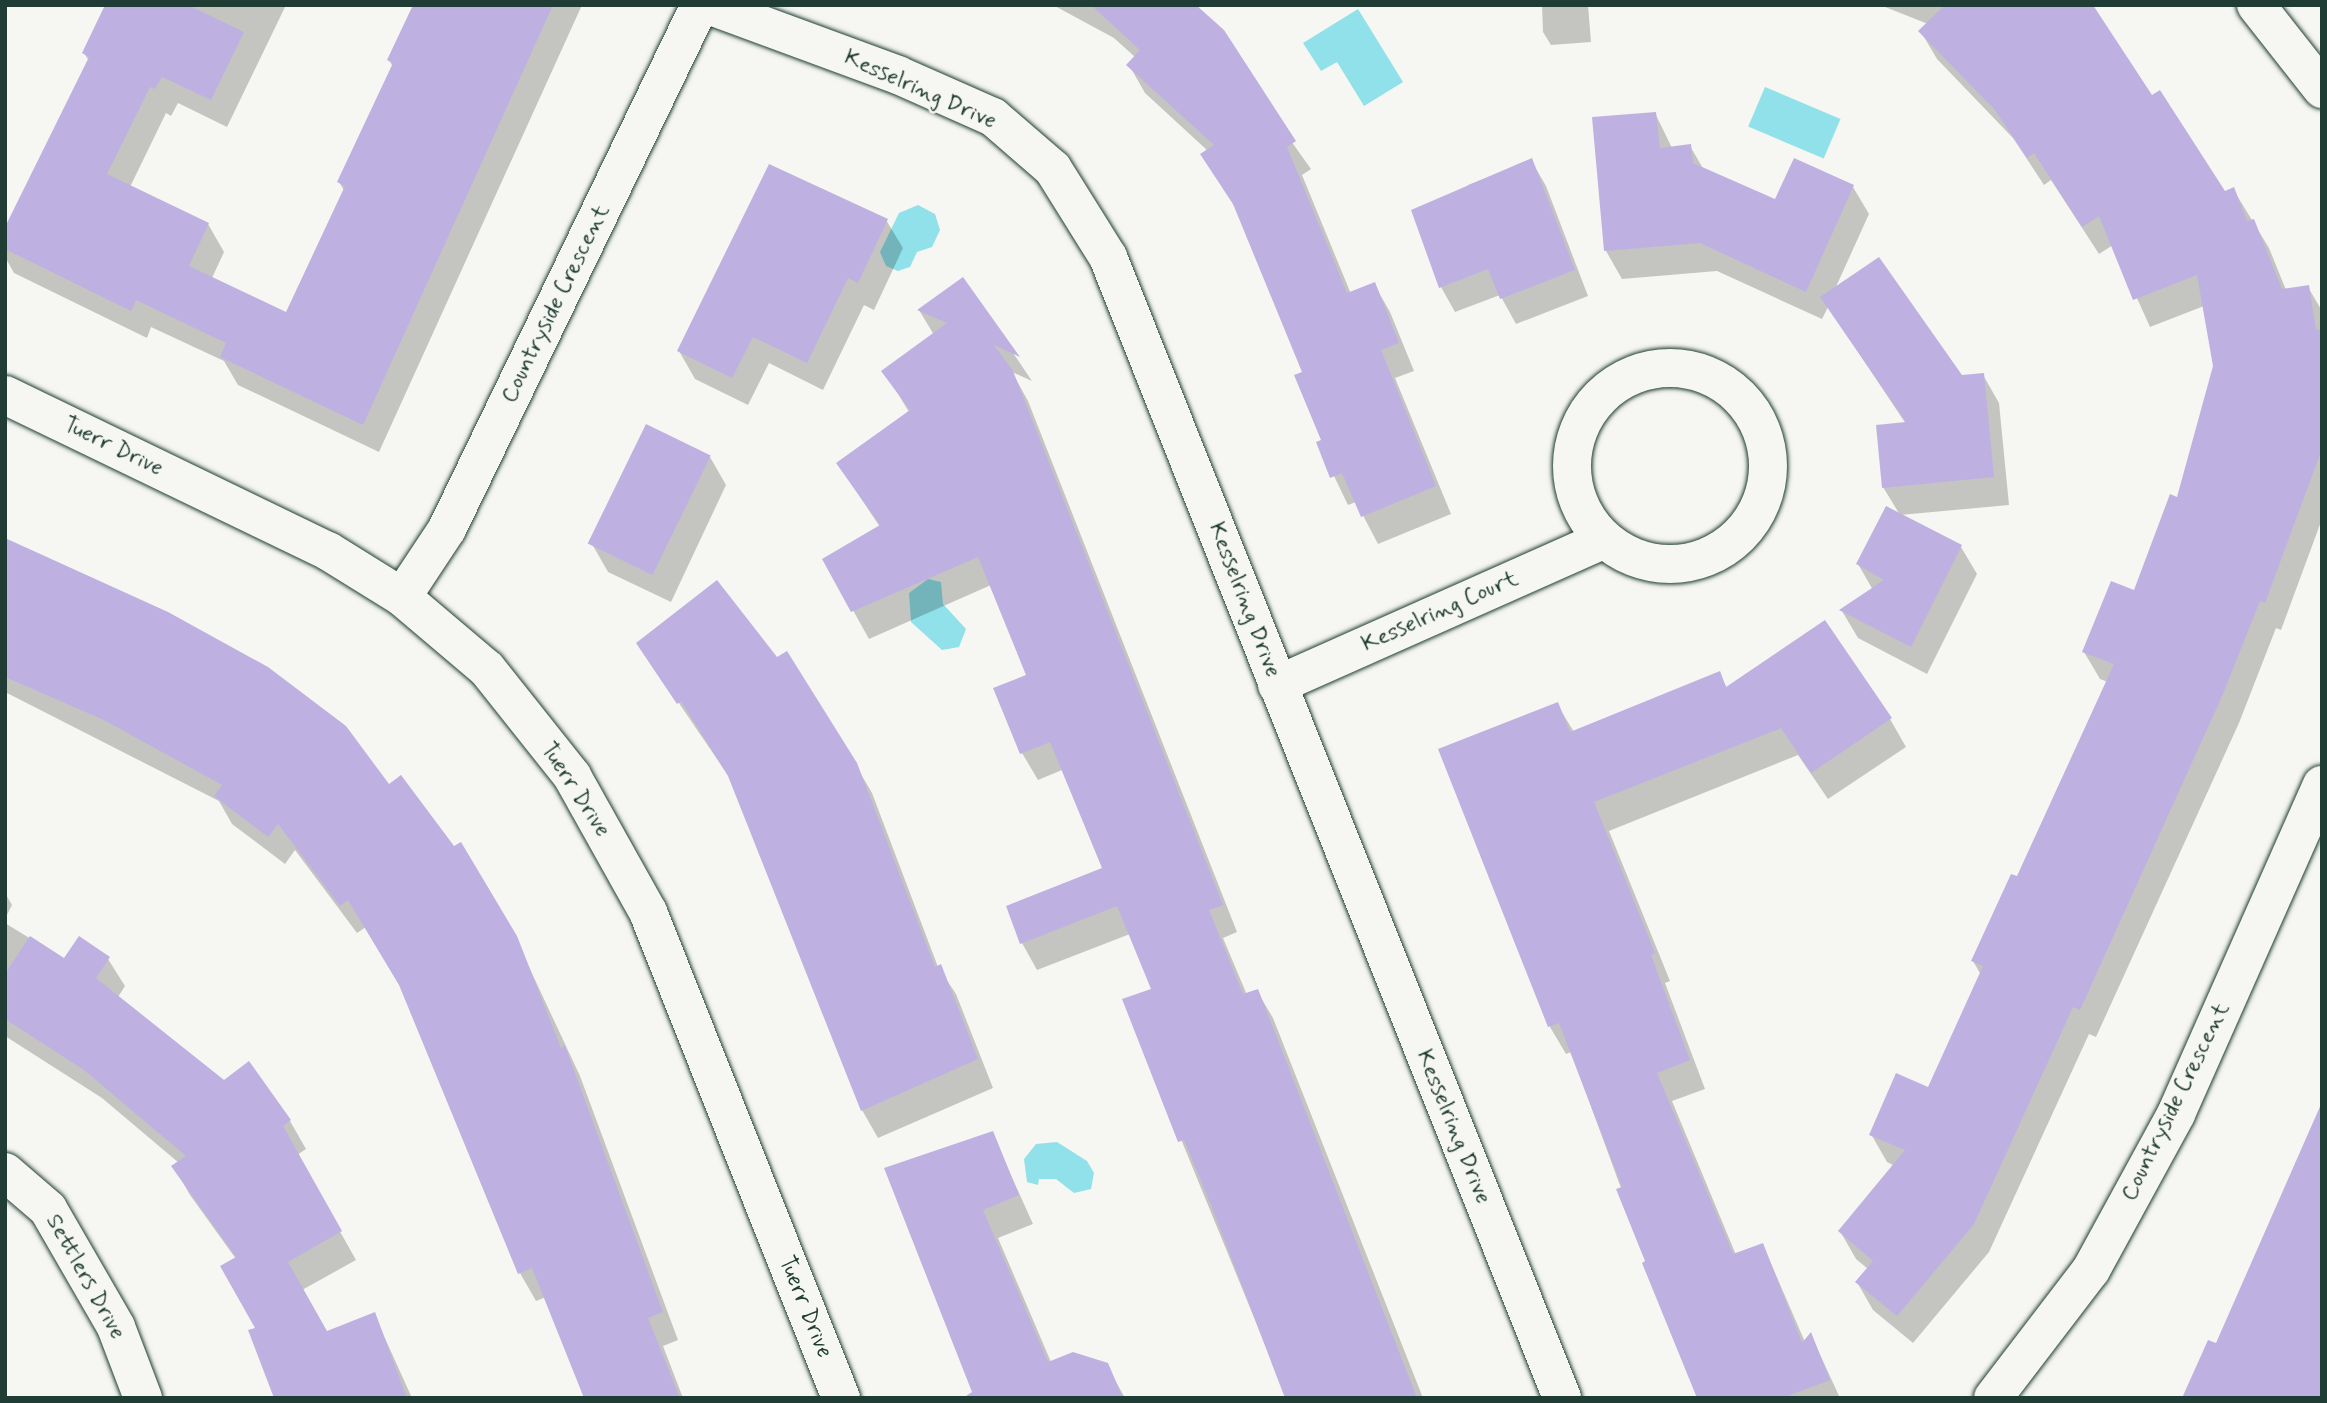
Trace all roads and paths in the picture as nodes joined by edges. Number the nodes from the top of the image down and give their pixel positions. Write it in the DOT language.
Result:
graph roads {
  1 [pos="700,5"];
  2 [pos="708,5"];
  3 [pos="2256,5"];
  4 [pos="2322,89"];
  5 [pos="5,395"];
  6 [pos="1603,540"];
  7 [pos="402,597"];
  8 [pos="1277,685"];
  9 [pos="2322,785"];
  10 [pos="5,1171"];
  11 [pos="143,1398"];
  12 [pos="841,1398"];
  13 [pos="1562,1398"];
  14 [pos="1993,1398"];
  1 -- 7 [label="street, Countryside Crescent"];
  2 -- 8 [label="street, Kesselring Drive"];
  3 -- 4 [label="street"];
  5 -- 7 [label="street, Tuerr Drive"];
  6 -- 6 [label="street"];
  6 -- 8 [label="street, Kesselring Court"];
  7 -- 12 [label="street, Tuerr Drive"];
  8 -- 13 [label="street, Kesselring Drive"];
  9 -- 14 [label="street, Countryside Crescent"];
  10 -- 11 [label="street, Settlers Drive"];
}
